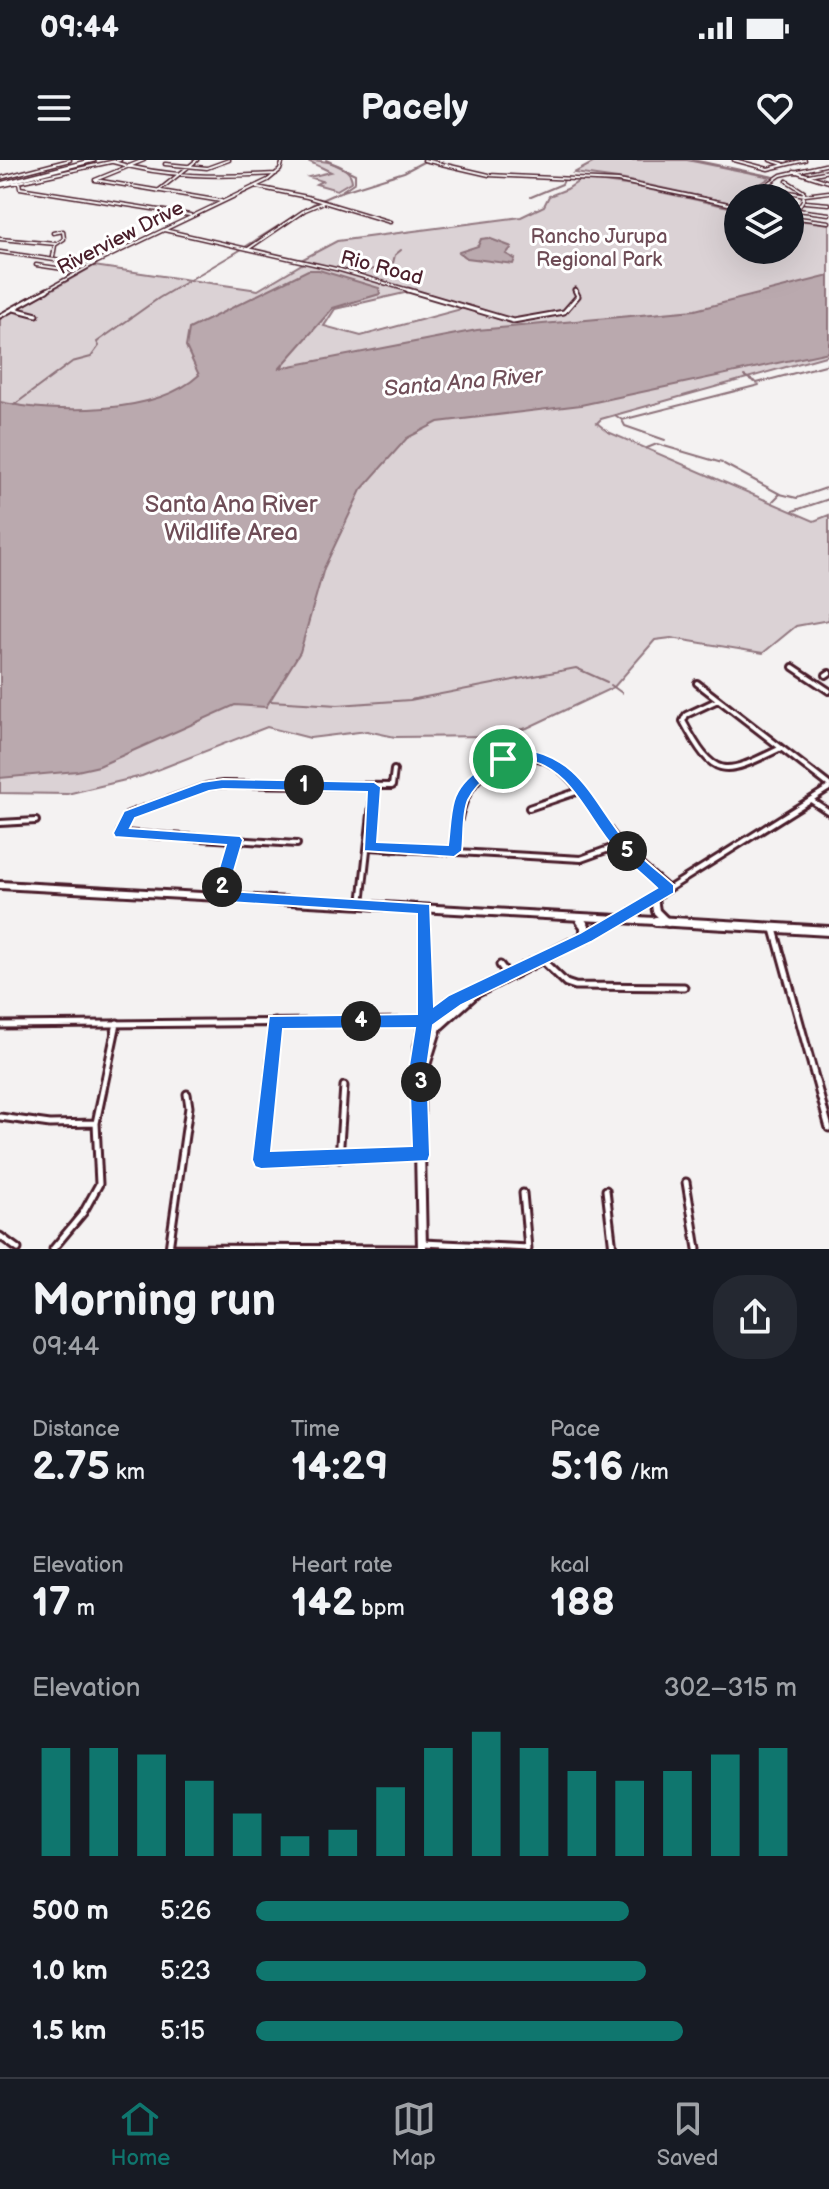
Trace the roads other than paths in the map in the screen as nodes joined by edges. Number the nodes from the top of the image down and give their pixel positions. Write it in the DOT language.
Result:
graph roads {
  1 [pos="70,160"];
  2 [pos="85,160"];
  3 [pos="94,160"];
  4 [pos="120,160"];
  5 [pos="144,160"];
  6 [pos="197,160"];
  7 [pos="229,160"];
  8 [pos="283,160"];
  9 [pos="425,160"];
  10 [pos="734,160"];
  11 [pos="770,160"];
  12 [pos="802,160"];
  13 [pos="113,162"];
  14 [pos="165,164"];
  15 [pos="783,164"];
  16 [pos="829,164"];
  17 [pos="813,166"];
  18 [pos="126,167"];
  19 [pos="191,167"];
  20 [pos="792,171"];
  21 [pos="829,171"];
  22 [pos="276,174"];
  23 [pos="180,175"];
  24 [pos="807,176"];
  25 [pos="787,181"];
  26 [pos="0,182"];
  27 [pos="19,182"];
  28 [pos="829,182"];
  29 [pos="768,184"];
  30 [pos="256,186"];
  31 [pos="158,191"];
  32 [pos="829,192"];
  33 [pos="805,195"];
  34 [pos="223,201"];
  35 [pos="321,201"];
  36 [pos="724,202"];
  37 [pos="805,202"];
  38 [pos="829,204"];
  39 [pos="829,214"];
  40 [pos="192,216"];
  41 [pos="804,219"];
  42 [pos="390,222"];
  43 [pos="829,222"];
  44 [pos="164,230"];
  45 [pos="53,233"];
  46 [pos="0,239"];
  47 [pos="56,244"];
  48 [pos="245,248"];
  49 [pos="0,252"];
  50 [pos="51,258"];
  51 [pos="36,265"];
  52 [pos="92,265"];
  53 [pos="79,272"];
  54 [pos="575,290"];
  55 [pos="14,309"];
  56 [pos="37,315"];
  57 [pos="0,316"];
  58 [pos="793,667"];
  59 [pos="697,683"];
  60 [pos="829,691"];
  61 [pos="718,700"];
  62 [pos="781,748"];
  63 [pos="394,770"];
  64 [pos="829,786"];
  65 [pos="374,787"];
  66 [pos="579,791"];
  67 [pos="810,800"];
  68 [pos="529,808"];
  69 [pos="829,812"];
  70 [pos="36,821"];
  71 [pos="0,823"];
  72 [pos="235,840"];
  73 [pos="297,844"];
  74 [pos="620,845"];
  75 [pos="369,847"];
  76 [pos="454,851"];
  77 [pos="0,885"];
  78 [pos="668,889"];
  79 [pos="219,896"];
  80 [pos="654,898"];
  81 [pos="361,906"];
  82 [pos="425,909"];
  83 [pos="578,918"];
  84 [pos="620,919"];
  85 [pos="668,923"];
  86 [pos="774,929"];
  87 [pos="829,931"];
  88 [pos="585,937"];
  89 [pos="542,960"];
  90 [pos="500,965"];
  91 [pos="509,976"];
  92 [pos="684,987"];
  93 [pos="475,993"];
  94 [pos="426,1021"];
  95 [pos="275,1022"];
  96 [pos="117,1023"];
  97 [pos="0,1025"];
  98 [pos="437,1027"];
  99 [pos="421,1078"];
  100 [pos="344,1086"];
  101 [pos="187,1094"];
  102 [pos="0,1117"];
  103 [pos="96,1123"];
  104 [pos="829,1128"];
  105 [pos="421,1155"];
  106 [pos="339,1159"];
  107 [pos="686,1182"];
  108 [pos="606,1190"];
  109 [pos="523,1193"];
  110 [pos="0,1236"];
  111 [pos="422,1247"];
  112 [pos="169,1248"];
  113 [pos="528,1248"];
  114 [pos="18,1249"];
  115 [pos="53,1249"];
  116 [pos="374,1249"];
  117 [pos="613,1249"];
  118 [pos="697,1249"];
  1 -- 26 [label="street"];
  2 -- 26 [label="main road"];
  3 -- 26 [label="main road"];
  4 -- 13 [label="street"];
  5 -- 18 [label="street"];
  6 -- 19 [label="street"];
  7 -- 19 [label="street"];
  8 -- 22 [label="street"];
  9 -- 36 [label="street"];
  10 -- 15 [label="street"];
  11 -- 15 [label="street"];
  12 -- 15 [label="street"];
  12 -- 17 [label="street"];
  13 -- 18 [label="street"];
  13 -- 27 [label="street"];
  14 -- 19 [label="street"];
  16 -- 17 [label="street"];
  17 -- 20 [label="street"];
  18 -- 23 [label="street"];
  18 -- 31 [label="street"];
  19 -- 23 [label="street"];
  20 -- 24 [label="street"];
  20 -- 29 [label="street"];
  21 -- 24 [label="street"];
  22 -- 23 [label="street"];
  22 -- 30 [label="street, Riverview Drive"];
  23 -- 31 [label="street"];
  24 -- 28 [label="street"];
  25 -- 33 [label="street"];
  26 -- 27 [label="street"];
  27 -- 40 [label="street"];
  30 -- 34 [label="street, Riverview Drive"];
  30 -- 35 [label="street"];
  31 -- 34 [label="street"];
  32 -- 33 [label="street"];
  33 -- 37 [label="street"];
  34 -- 40 [label="street, Riverview Drive"];
  35 -- 42 [label="street"];
  35 -- 48 [label="street"];
  37 -- 38 [label="street"];
  37 -- 39 [label="street"];
  40 -- 44 [label="street, Riverview Drive"];
  41 -- 43 [label="street"];
  44 -- 48 [label="street, Rio Road"];
  44 -- 52 [label="street, Riverview Drive"];
  45 -- 47 [label="street"];
  46 -- 47 [label="street"];
  47 -- 50 [label="street"];
  48 -- 54 [label="street, Rio Road"];
  49 -- 50 [label="street"];
  50 -- 52 [label="street"];
  51 -- 53 [label="street"];
  52 -- 53 [label="street, Riverview Drive"];
  53 -- 55 [label="street, Riverview Drive"];
  55 -- 56 [label="street"];
  55 -- 57 [label="street, Riverview Drive"];
  58 -- 60 [label="street"];
  59 -- 61 [label="street"];
  61 -- 62 [label="street"];
  61 -- 62 [label="street"];
  62 -- 64 [label="street"];
  63 -- 65 [label="street"];
  64 -- 67 [label="street"];
  65 -- 72 [label="street"];
  65 -- 75 [label="street"];
  66 -- 68 [label="street"];
  66 -- 74 [label="street"];
  66 -- 76 [label="street"];
  67 -- 69 [label="street"];
  67 -- 78 [label="street"];
  70 -- 71 [label="street"];
  72 -- 73 [label="street"];
  72 -- 79 [label="street"];
  74 -- 76 [label="street"];
  74 -- 78 [label="street"];
  75 -- 76 [label="street"];
  75 -- 81 [label="street"];
  77 -- 79 [label="main road"];
  78 -- 80 [label="street"];
  79 -- 81 [label="main road"];
  80 -- 84 [label="street"];
  80 -- 85 [label="main road"];
  81 -- 82 [label="main road"];
  82 -- 83 [label="main road"];
  82 -- 94 [label="street"];
  83 -- 84 [label="main road"];
  83 -- 88 [label="main road"];
  84 -- 85 [label="main road"];
  84 -- 88 [label="main road"];
  85 -- 86 [label="main road"];
  86 -- 87 [label="main road"];
  86 -- 104 [label="street"];
  88 -- 89 [label="main road"];
  89 -- 91 [label="main road"];
  89 -- 92 [label="street"];
  90 -- 91 [label="street"];
  91 -- 93 [label="main road"];
  93 -- 94 [label="main road"];
  93 -- 98 [label="main road"];
  94 -- 95 [label="street"];
  94 -- 98 [label="street"];
  94 -- 99 [label="main road"];
  95 -- 96 [label="street"];
  95 -- 106 [label="street"];
  96 -- 97 [label="street"];
  96 -- 103 [label="street"];
  98 -- 99 [label="main road"];
  99 -- 105 [label="main road"];
  100 -- 106 [label="street"];
  101 -- 112 [label="street"];
  102 -- 103 [label="street"];
  103 -- 115 [label="street"];
  105 -- 106 [label="street"];
  105 -- 111 [label="main road"];
  107 -- 118 [label="street"];
  108 -- 117 [label="street"];
  109 -- 113 [label="street"];
  110 -- 114 [label="street"];
  111 -- 113 [label="street"];
  111 -- 116 [label="street"];
  112 -- 116 [label="street"];
}
